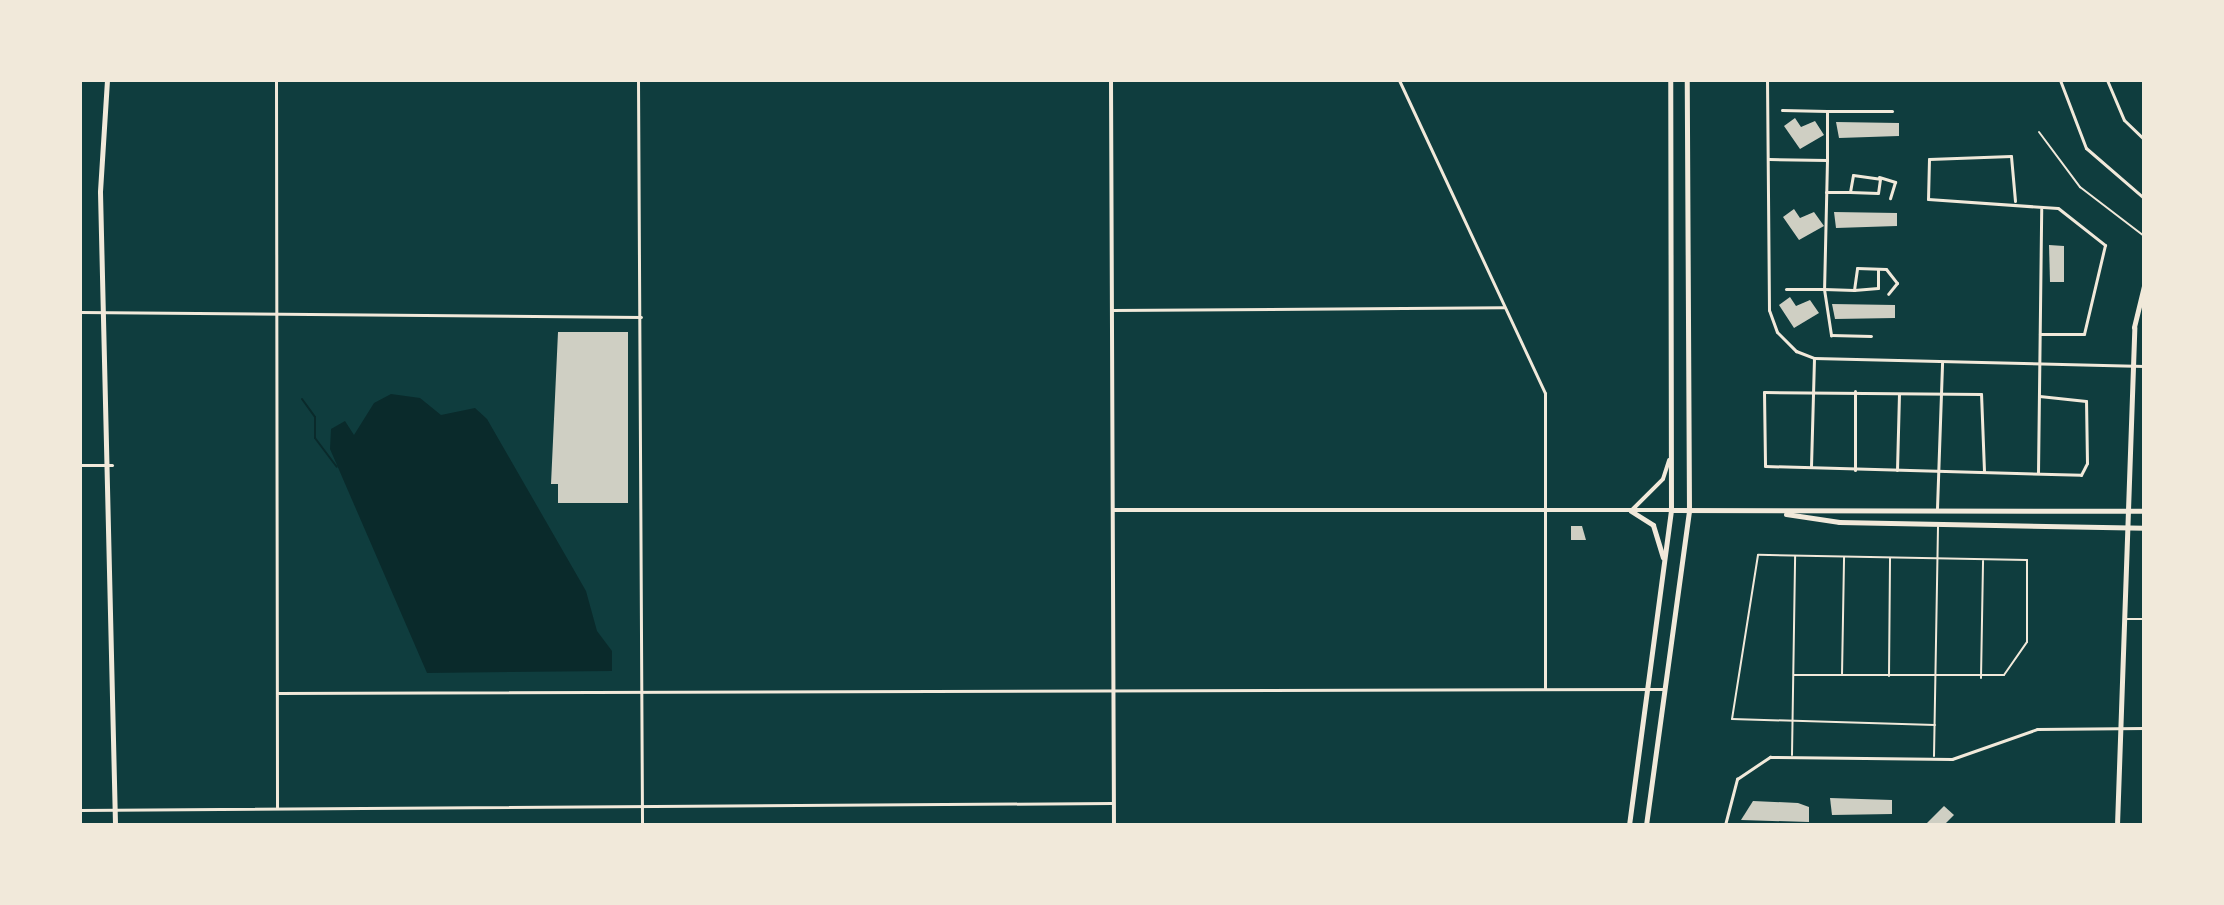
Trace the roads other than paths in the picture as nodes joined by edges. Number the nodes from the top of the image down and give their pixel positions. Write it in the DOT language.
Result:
graph roads {
  1 [pos="107,80"];
  2 [pos="276,80"];
  3 [pos="638,80"];
  4 [pos="1111,80"];
  5 [pos="1399,80"];
  6 [pos="1670,80"];
  7 [pos="1687,80"];
  8 [pos="1767,80"];
  9 [pos="2060,80"];
  10 [pos="2107,80"];
  11 [pos="1782,110"];
  12 [pos="1827,111"];
  13 [pos="1892,111"];
  14 [pos="2039,132"];
  15 [pos="2144,139"];
  16 [pos="1769,159"];
  17 [pos="1827,160"];
  18 [pos="1879,177"];
  19 [pos="1826,192"];
  20 [pos="1850,192"];
  21 [pos="1890,198"];
  22 [pos="2144,198"];
  23 [pos="2015,201"];
  24 [pos="2041,207"];
  25 [pos="2144,236"];
  26 [pos="1878,269"];
  27 [pos="2144,286"];
  28 [pos="1786,289"];
  29 [pos="1824,289"];
  30 [pos="1854,290"];
  31 [pos="1888,294"];
  32 [pos="1504,307"];
  33 [pos="1111,310"];
  34 [pos="80,312"];
  35 [pos="109,316"];
  36 [pos="276,316"];
  37 [pos="641,317"];
  38 [pos="2040,334"];
  39 [pos="1871,336"];
  40 [pos="1814,358"];
  41 [pos="1942,363"];
  42 [pos="2039,364"];
  43 [pos="2133,366"];
  44 [pos="2144,366"];
  45 [pos="1813,390"];
  46 [pos="1855,391"];
  47 [pos="1942,393"];
  48 [pos="1899,394"];
  49 [pos="2039,396"];
  50 [pos="1672,453"];
  51 [pos="80,465"];
  52 [pos="112,465"];
  53 [pos="1811,468"];
  54 [pos="1855,470"];
  55 [pos="1938,470"];
  56 [pos="1897,471"];
  57 [pos="1984,471"];
  58 [pos="2038,473"];
  59 [pos="1937,508"];
  60 [pos="1113,510"];
  61 [pos="1671,510"];
  62 [pos="1548,511"];
  63 [pos="1631,511"];
  64 [pos="1689,511"];
  65 [pos="2127,511"];
  66 [pos="2144,511"];
  67 [pos="1779,513"];
  68 [pos="1938,526"];
  69 [pos="2127,528"];
  70 [pos="2144,528"];
  71 [pos="1795,555"];
  72 [pos="1844,556"];
  73 [pos="1890,557"];
  74 [pos="1937,558"];
  75 [pos="1983,560"];
  76 [pos="1664,561"];
  77 [pos="2124,619"];
  78 [pos="2144,619"];
  79 [pos="1794,675"];
  80 [pos="1842,677"];
  81 [pos="1889,678"];
  82 [pos="1981,678"];
  83 [pos="1937,679"];
  84 [pos="1113,687"];
  85 [pos="641,688"];
  86 [pos="1545,689"];
  87 [pos="1646,689"];
  88 [pos="1662,689"];
  89 [pos="278,693"];
  90 [pos="1794,722"];
  91 [pos="1935,725"];
  92 [pos="2120,728"];
  93 [pos="2144,728"];
  94 [pos="1792,755"];
  95 [pos="1934,759"];
  96 [pos="1114,803"];
  97 [pos="277,808"];
  98 [pos="642,809"];
  99 [pos="80,810"];
  100 [pos="115,810"];
  101 [pos="115,825"];
  102 [pos="642,825"];
  103 [pos="1114,825"];
  104 [pos="1629,825"];
  105 [pos="1646,825"];
  106 [pos="1725,825"];
  107 [pos="2117,825"];
  1 -- 35 [label="main road"];
  2 -- 36 [label="street"];
  3 -- 37 [label="street"];
  4 -- 33 [label="street"];
  5 -- 32 [label="street"];
  6 -- 50 [label="main road"];
  7 -- 64 [label="main road"];
  8 -- 16 [label="street"];
  9 -- 22 [label="street"];
  10 -- 15 [label="street"];
  11 -- 12 [label="street"];
  12 -- 13 [label="street"];
  12 -- 17 [label="street"];
  14 -- 25 [label="street"];
  16 -- 17 [label="street"];
  16 -- 40 [label="street"];
  17 -- 19 [label="street"];
  18 -- 20 [label="street"];
  18 -- 20 [label="street"];
  18 -- 21 [label="street"];
  19 -- 20 [label="street"];
  19 -- 29 [label="street"];
  23 -- 23 [label="street"];
  23 -- 24 [label="street"];
  24 -- 38 [label="street"];
  24 -- 38 [label="street"];
  26 -- 30 [label="street"];
  26 -- 30 [label="street"];
  26 -- 31 [label="street"];
  27 -- 43 [label="main road"];
  28 -- 29 [label="street"];
  29 -- 30 [label="street"];
  29 -- 39 [label="street"];
  32 -- 33 [label="street"];
  32 -- 62 [label="street"];
  33 -- 60 [label="street"];
  34 -- 35 [label="street"];
  35 -- 36 [label="street"];
  35 -- 52 [label="main road"];
  36 -- 37 [label="street"];
  36 -- 89 [label="street"];
  37 -- 85 [label="street"];
  38 -- 42 [label="street"];
  40 -- 41 [label="street"];
  40 -- 45 [label="street"];
  41 -- 42 [label="street"];
  41 -- 47 [label="street"];
  42 -- 43 [label="street"];
  42 -- 49 [label="street"];
  43 -- 44 [label="street"];
  43 -- 65 [label="main road"];
  45 -- 46 [label="street"];
  45 -- 53 [label="street"];
  45 -- 53 [label="street"];
  46 -- 48 [label="street"];
  46 -- 54 [label="street"];
  47 -- 48 [label="street"];
  47 -- 55 [label="street"];
  47 -- 57 [label="street"];
  48 -- 56 [label="street"];
  49 -- 58 [label="street"];
  49 -- 58 [label="street"];
  50 -- 61 [label="main road"];
  50 -- 63 [label="street"];
  51 -- 52 [label="street"];
  52 -- 100 [label="main road"];
  53 -- 54 [label="street"];
  54 -- 56 [label="street"];
  55 -- 56 [label="street"];
  55 -- 57 [label="street"];
  55 -- 59 [label="street"];
  57 -- 58 [label="street"];
  59 -- 65 [label="main road"];
  59 -- 67 [label="main road"];
  60 -- 62 [label="street"];
  60 -- 84 [label="street"];
  61 -- 63 [label="street"];
  61 -- 64 [label="main road"];
  61 -- 76 [label="main road"];
  62 -- 63 [label="street"];
  62 -- 86 [label="street"];
  63 -- 76 [label="main road"];
  64 -- 67 [label="main road"];
  64 -- 88 [label="main road"];
  65 -- 66 [label="main road"];
  65 -- 69 [label="main road"];
  67 -- 68 [label="main road"];
  68 -- 69 [label="main road"];
  68 -- 74 [label="street"];
  69 -- 70 [label="main road"];
  69 -- 77 [label="main road"];
  71 -- 72 [label="street"];
  71 -- 79 [label="street"];
  71 -- 90 [label="street"];
  72 -- 73 [label="street"];
  72 -- 80 [label="street"];
  73 -- 74 [label="street"];
  73 -- 81 [label="street"];
  74 -- 75 [label="street"];
  74 -- 83 [label="street"];
  75 -- 82 [label="street"];
  75 -- 82 [label="street"];
  76 -- 87 [label="main road"];
  77 -- 78 [label="street"];
  77 -- 92 [label="main road"];
  79 -- 80 [label="street"];
  79 -- 90 [label="street"];
  80 -- 81 [label="street"];
  81 -- 83 [label="street"];
  82 -- 83 [label="street"];
  83 -- 91 [label="street"];
  84 -- 85 [label="street"];
  84 -- 86 [label="street"];
  84 -- 96 [label="street"];
  85 -- 89 [label="street"];
  85 -- 98 [label="street"];
  86 -- 87 [label="street"];
  87 -- 88 [label="street"];
  87 -- 104 [label="main road"];
  88 -- 105 [label="main road"];
  89 -- 97 [label="street"];
  90 -- 91 [label="street"];
  90 -- 94 [label="street"];
  91 -- 95 [label="street"];
  92 -- 93 [label="street"];
  92 -- 95 [label="street"];
  92 -- 107 [label="main road"];
  94 -- 95 [label="street"];
  94 -- 106 [label="street"];
  96 -- 98 [label="street"];
  96 -- 103 [label="street"];
  97 -- 98 [label="street"];
  97 -- 100 [label="street"];
  98 -- 102 [label="street"];
  99 -- 100 [label="street"];
  100 -- 101 [label="main road"];
}
